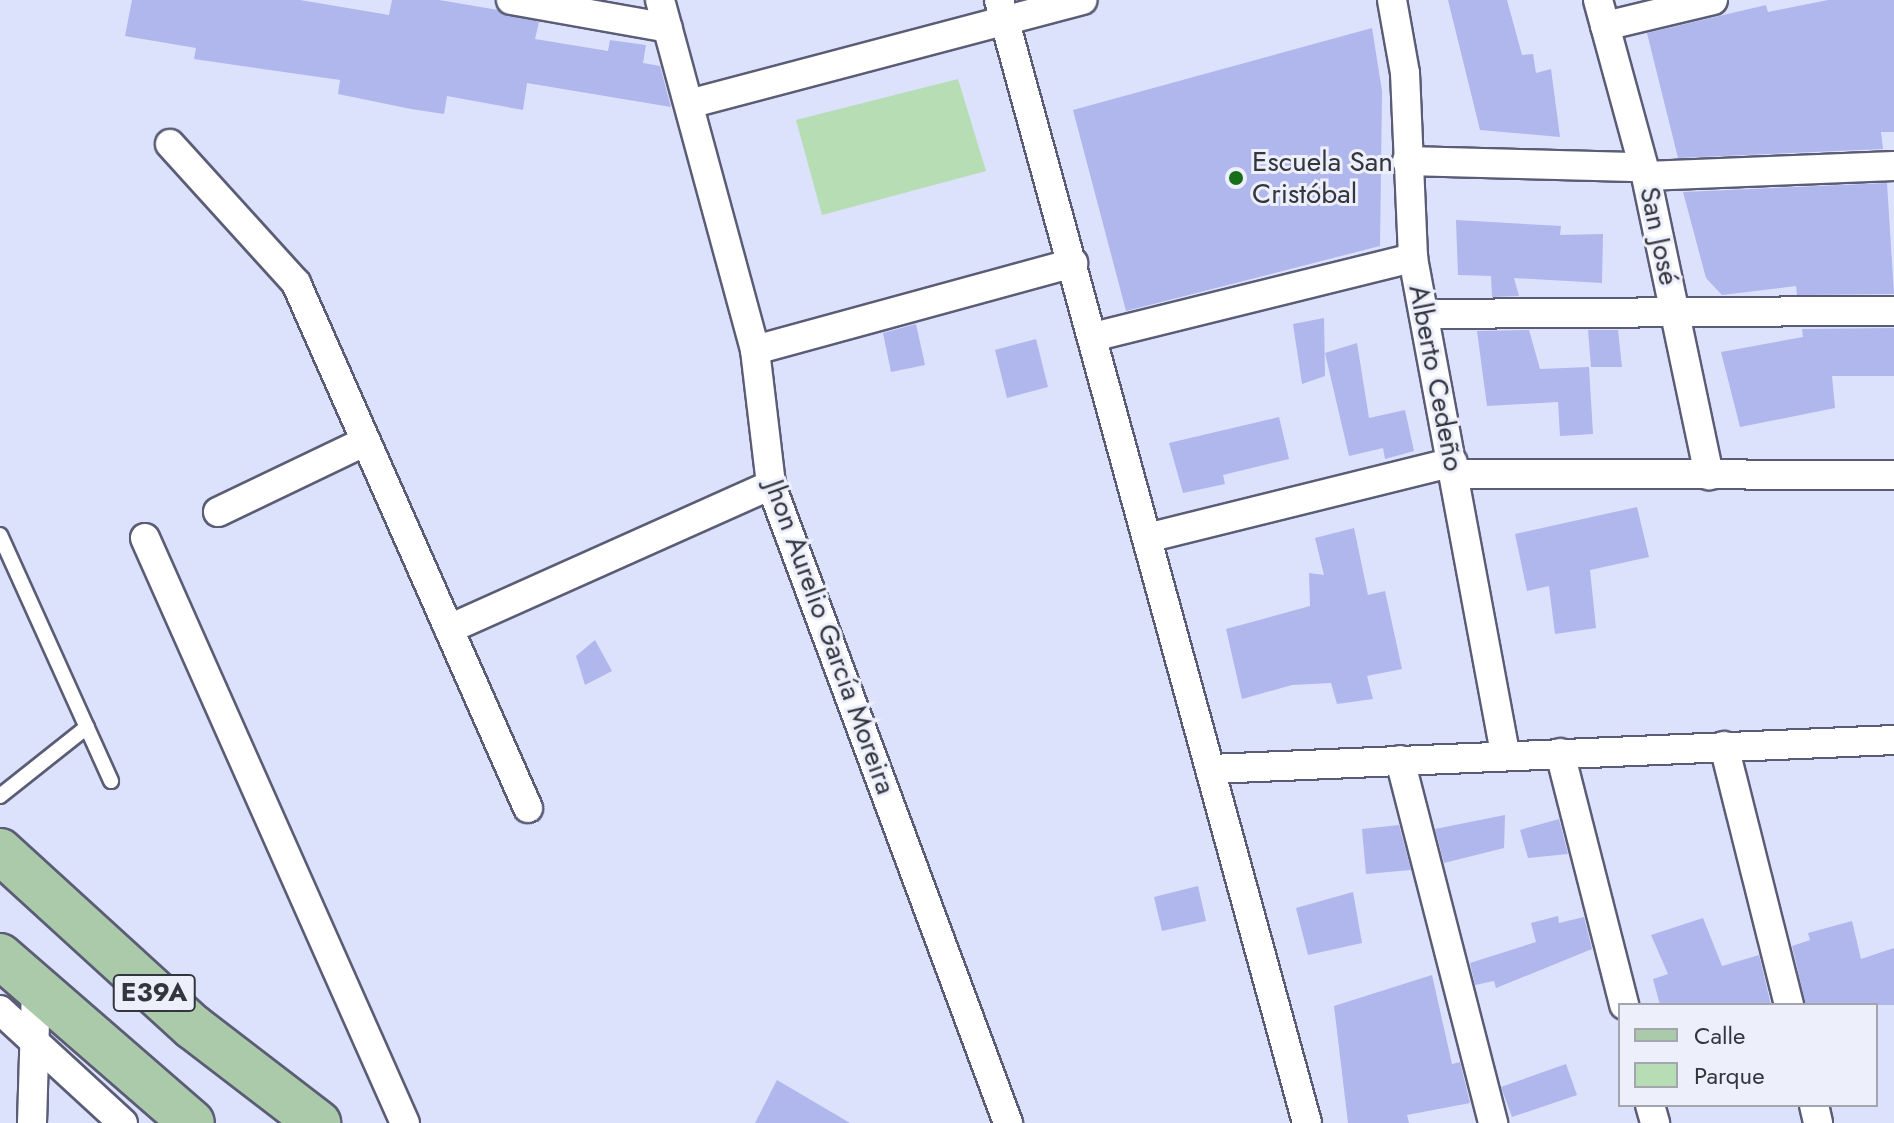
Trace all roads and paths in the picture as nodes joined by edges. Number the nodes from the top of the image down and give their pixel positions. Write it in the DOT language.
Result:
graph roads {
  1 [pos="511,0"];
  2 [pos="660,0"];
  3 [pos="1082,0"];
  4 [pos="1392,0"];
  5 [pos="1713,0"];
  6 [pos="1002,11"];
  7 [pos="1602,13"];
  8 [pos="668,28"];
  9 [pos="689,104"];
  10 [pos="170,144"];
  11 [pos="1407,161"];
  12 [pos="1894,166"];
  13 [pos="1644,171"];
  14 [pos="1413,258"];
  15 [pos="1073,263"];
  16 [pos="1675,311"];
  17 [pos="1894,311"];
  18 [pos="1424,314"];
  19 [pos="1093,337"];
  20 [pos="755,350"];
  21 [pos="366,441"];
  22 [pos="1454,468"];
  23 [pos="1709,475"];
  24 [pos="1894,475"];
  25 [pos="771,485"];
  26 [pos="218,512"];
  27 [pos="0,535"];
  28 [pos="145,538"];
  29 [pos="1147,538"];
  30 [pos="449,629"];
  31 [pos="87,727"];
  32 [pos="1893,744"];
  33 [pos="1724,746"];
  34 [pos="1505,753"];
  35 [pos="1560,753"];
  36 [pos="1400,760"];
  37 [pos="1211,769"];
  38 [pos="111,781"];
  39 [pos="0,796"];
  40 [pos="528,808"];
  41 [pos="0,851"];
  42 [pos="0,956"];
  43 [pos="18,1000"];
  44 [pos="1623,1003"];
  45 [pos="1788,1003"];
  46 [pos="31,1040"];
  47 [pos="0,1041"];
  48 [pos="32,1123"];
  49 [pos="123,1123"];
  50 [pos="192,1123"];
  51 [pos="318,1123"];
  52 [pos="405,1123"];
  53 [pos="1008,1123"];
  54 [pos="1307,1123"];
  55 [pos="1493,1123"];
  1 -- 8 [label="street"];
  2 -- 8 [label="street, Jhon Aurelio García Moreira"];
  3 -- 6 [label="street"];
  4 -- 11 [label="street, Alberto Cedeño"];
  5 -- 7 [label="street"];
  6 -- 9 [label="street"];
  6 -- 15 [label="street"];
  7 -- 13 [label="street, San José"];
  8 -- 9 [label="street, Jhon Aurelio García Moreira"];
  9 -- 20 [label="street, Jhon Aurelio García Moreira"];
  10 -- 21 [label="street"];
  11 -- 13 [label="street"];
  11 -- 14 [label="street, Alberto Cedeño"];
  12 -- 13 [label="street"];
  13 -- 16 [label="street, San José"];
  14 -- 18 [label="street, Alberto Cedeño"];
  14 -- 19 [label="street"];
  15 -- 19 [label="street"];
  15 -- 20 [label="street"];
  16 -- 17 [label="street"];
  16 -- 18 [label="street"];
  16 -- 23 [label="street, San José"];
  18 -- 22 [label="street, Alberto Cedeño"];
  19 -- 29 [label="street"];
  20 -- 25 [label="street, Jhon Aurelio García Moreira"];
  21 -- 26 [label="street"];
  21 -- 30 [label="street"];
  22 -- 23 [label="street"];
  22 -- 29 [label="street"];
  22 -- 34 [label="street, Alberto Cedeño"];
  23 -- 24 [label="street"];
  25 -- 30 [label="street"];
  25 -- 53 [label="street, Jhon Aurelio García Moreira"];
  27 -- 31 [label="lane"];
  28 -- 52 [label="street"];
  29 -- 37 [label="street"];
  30 -- 40 [label="street"];
  31 -- 38 [label="lane"];
  31 -- 39 [label="lane"];
  32 -- 33 [label="street"];
  33 -- 35 [label="street"];
  33 -- 45 [label="street"];
  34 -- 35 [label="street"];
  34 -- 36 [label="street"];
  35 -- 44 [label="street"];
  36 -- 37 [label="street"];
  36 -- 55 [label="street"];
  37 -- 54 [label="street"];
  41 -- 51 [label="main road, E39A"];
  42 -- 43 [label="main road, E39A"];
  43 -- 46 [label="street"];
  43 -- 46 [label="street"];
  43 -- 50 [label="main road, E39A"];
  46 -- 47 [label="street"];
  46 -- 48 [label="street"];
  46 -- 49 [label="street"];
}
